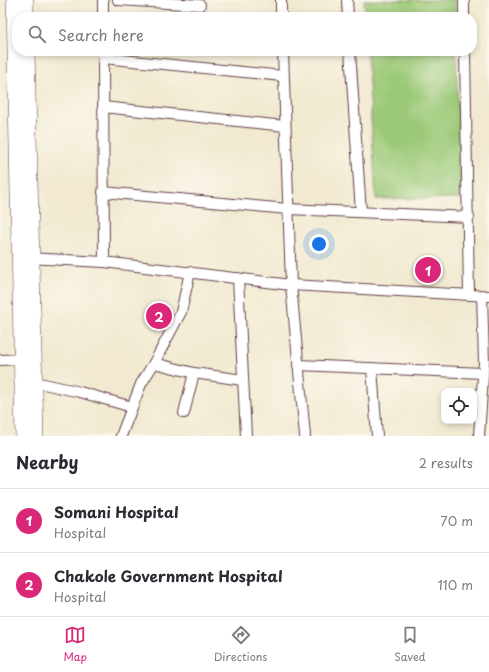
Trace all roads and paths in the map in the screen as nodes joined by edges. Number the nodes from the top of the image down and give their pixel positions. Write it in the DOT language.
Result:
graph roads {
  1 [pos="14,0"];
  2 [pos="23,0"];
  3 [pos="26,0"];
  4 [pos="103,0"];
  5 [pos="118,0"];
  6 [pos="281,0"];
  7 [pos="347,0"];
  8 [pos="464,0"];
  9 [pos="200,5"];
  10 [pos="15,12"];
  11 [pos="26,12"];
  12 [pos="103,12"];
  13 [pos="281,12"];
  14 [pos="348,12"];
  15 [pos="464,12"];
  16 [pos="17,56"];
  17 [pos="27,56"];
  18 [pos="103,56"];
  19 [pos="119,56"];
  20 [pos="282,56"];
  21 [pos="350,56"];
  22 [pos="465,56"];
  23 [pos="284,76"];
  24 [pos="103,107"];
  25 [pos="285,126"];
  26 [pos="103,192"];
  27 [pos="288,209"];
  28 [pos="361,212"];
  29 [pos="469,217"];
  30 [pos="26,258"];
  31 [pos="104,262"];
  32 [pos="190,272"];
  33 [pos="238,278"];
  34 [pos="291,285"];
  35 [pos="469,295"];
  36 [pos="485,296"];
  37 [pos="28,359"];
  38 [pos="0,360"];
  39 [pos="154,363"];
  40 [pos="298,364"];
  41 [pos="372,368"];
  42 [pos="483,373"];
  43 [pos="194,374"];
  44 [pos="243,380"];
  45 [pos="28,383"];
  46 [pos="132,407"];
  47 [pos="184,413"];
  48 [pos="23,436"];
  49 [pos="36,436"];
  50 [pos="123,436"];
  51 [pos="246,436"];
  52 [pos="305,436"];
  53 [pos="377,436"];
  54 [pos="479,436"];
  1 -- 10 [label="main road"];
  2 -- 3 [label="street"];
  3 -- 11 [label="main road"];
  4 -- 12 [label="street"];
  5 -- 9 [label="street"];
  6 -- 13 [label="street"];
  7 -- 14 [label="street"];
  8 -- 15 [label="street"];
  16 -- 30 [label="main road"];
  17 -- 30 [label="main road"];
  18 -- 24 [label="street"];
  19 -- 23 [label="street"];
  20 -- 23 [label="street"];
  21 -- 28 [label="street"];
  22 -- 29 [label="street"];
  23 -- 25 [label="street"];
  24 -- 25 [label="street"];
  24 -- 26 [label="street"];
  25 -- 27 [label="street"];
  26 -- 27 [label="street"];
  26 -- 31 [label="street"];
  27 -- 28 [label="street"];
  27 -- 34 [label="street"];
  28 -- 29 [label="street"];
  29 -- 35 [label="street"];
  30 -- 31 [label="street"];
  30 -- 37 [label="main road"];
  31 -- 32 [label="street"];
  32 -- 33 [label="street"];
  32 -- 39 [label="street"];
  33 -- 34 [label="street"];
  33 -- 44 [label="street"];
  34 -- 35 [label="street"];
  34 -- 40 [label="street"];
  35 -- 36 [label="street"];
  36 -- 42 [label="street"];
  37 -- 38 [label="street"];
  37 -- 45 [label="main road"];
  39 -- 43 [label="street"];
  39 -- 46 [label="street"];
  40 -- 41 [label="street"];
  40 -- 52 [label="street"];
  41 -- 42 [label="street"];
  41 -- 53 [label="street"];
  42 -- 54 [label="street"];
  43 -- 44 [label="street"];
  43 -- 47 [label="street"];
  44 -- 51 [label="street"];
  45 -- 46 [label="street"];
  45 -- 48 [label="main road"];
  45 -- 49 [label="main road"];
  46 -- 50 [label="street"];
}
